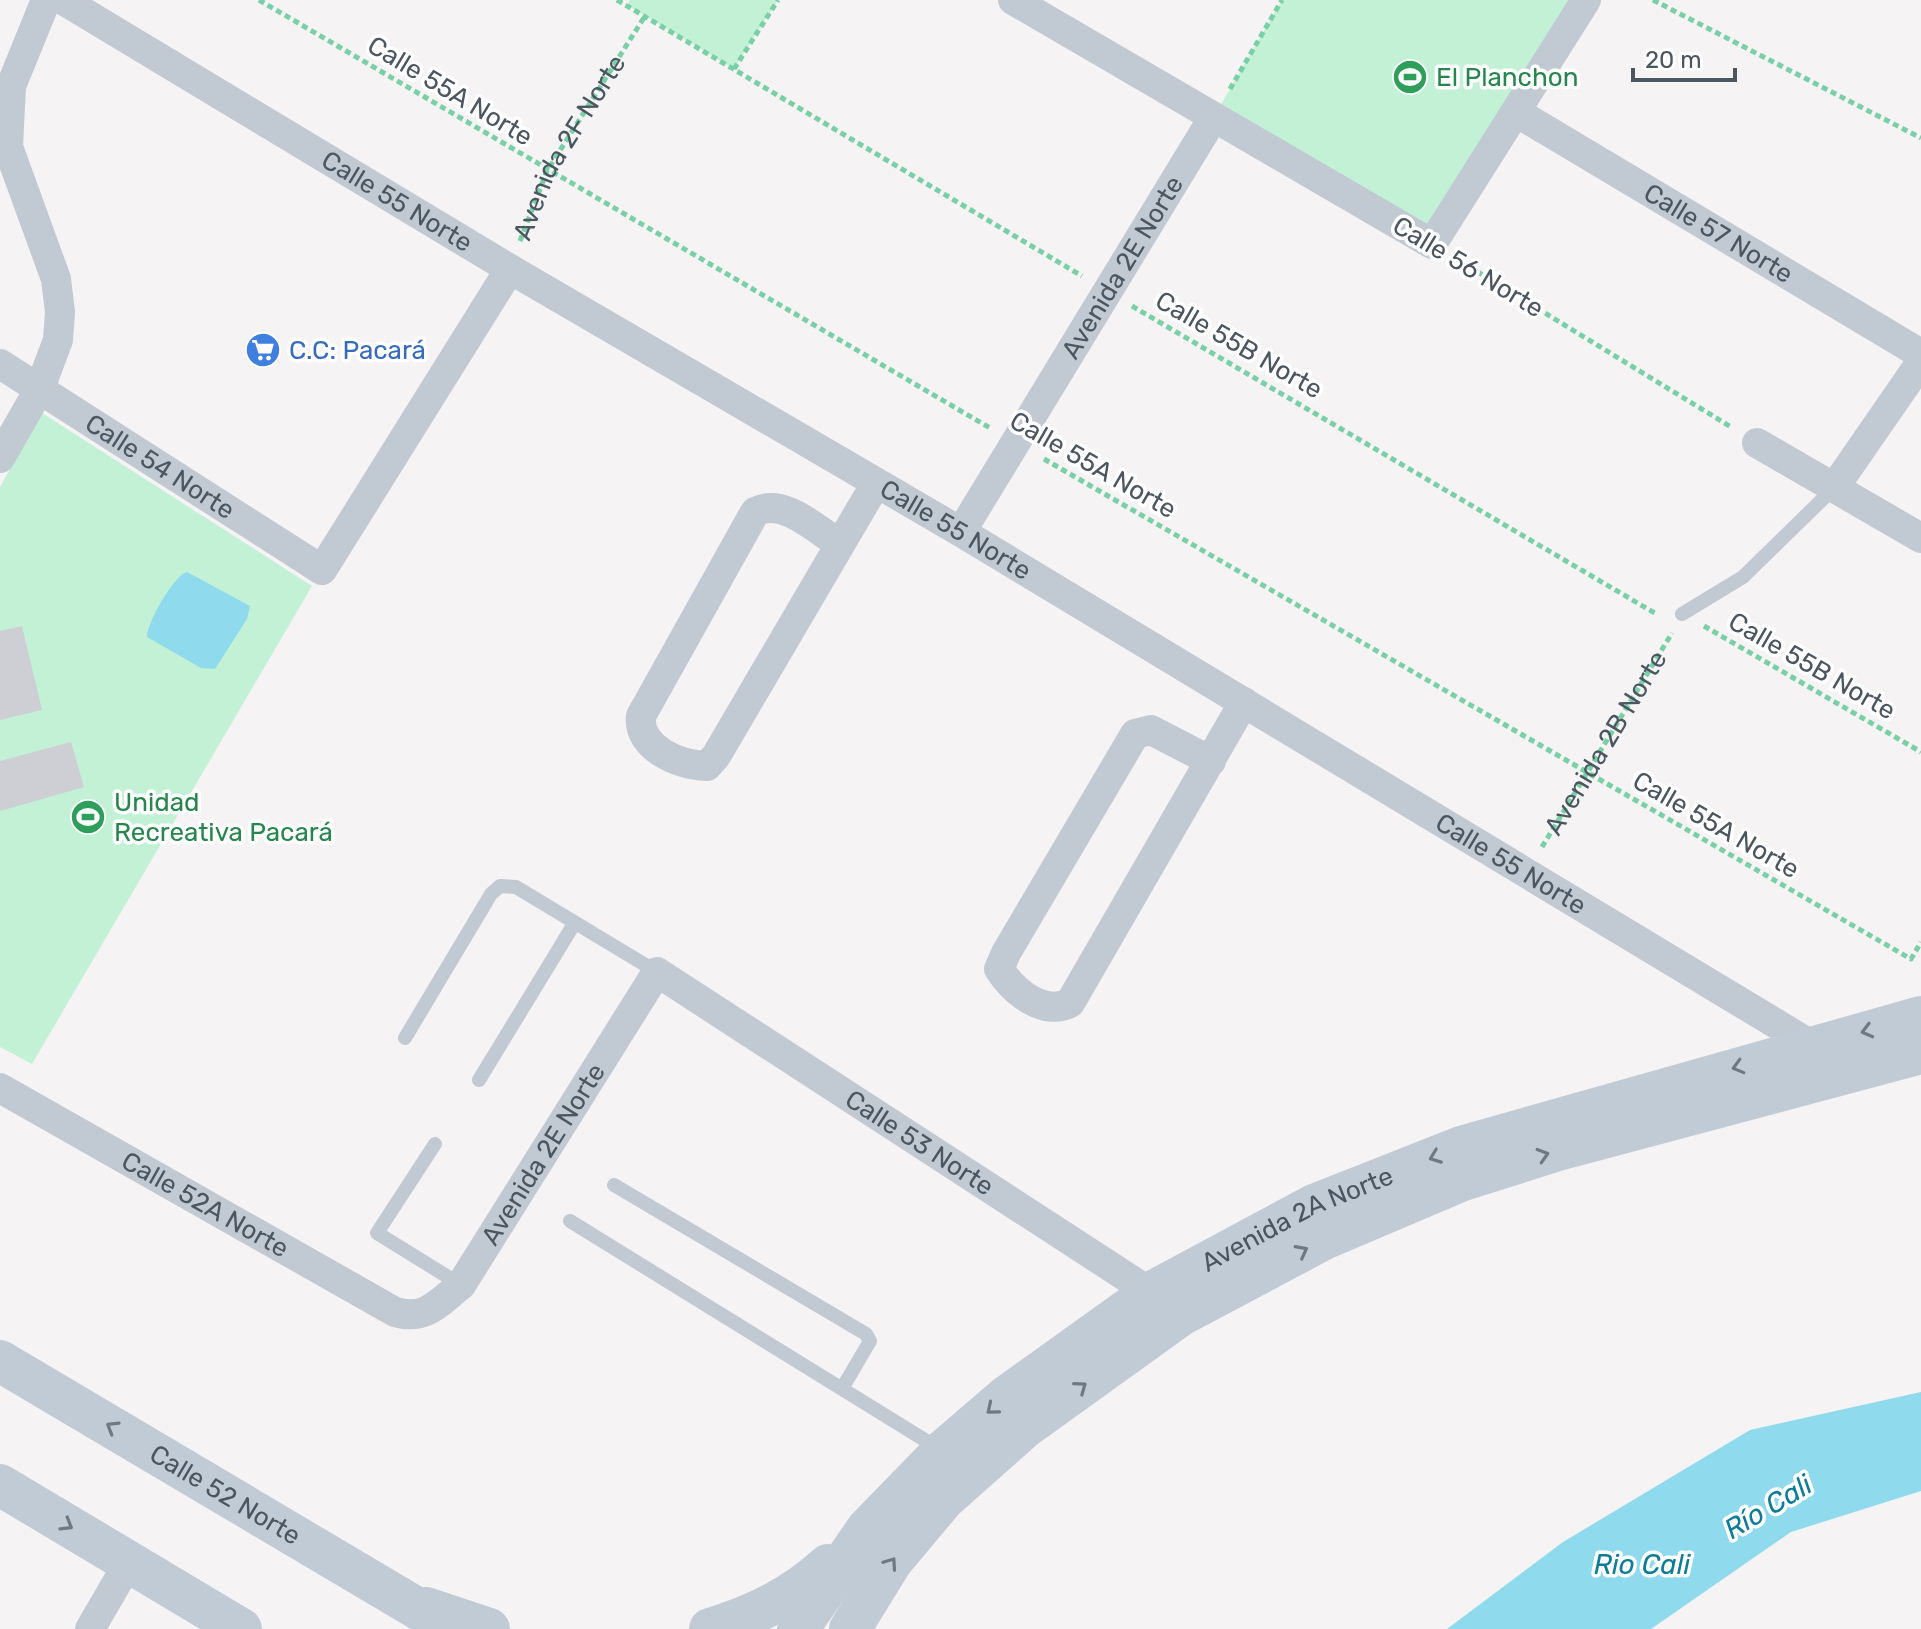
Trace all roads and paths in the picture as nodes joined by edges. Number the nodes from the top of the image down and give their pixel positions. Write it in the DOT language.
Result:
graph roads {
  1 [pos="46,0"];
  2 [pos="63,0"];
  3 [pos="259,0"];
  4 [pos="617,0"];
  5 [pos="778,0"];
  6 [pos="1013,0"];
  7 [pos="1282,0"];
  8 [pos="1586,0"];
  9 [pos="1653,0"];
  10 [pos="629,3"];
  11 [pos="645,16"];
  12 [pos="734,69"];
  13 [pos="1516,112"];
  14 [pos="1213,118"];
  15 [pos="1921,138"];
  16 [pos="547,171"];
  17 [pos="1432,244"];
  18 [pos="510,269"];
  19 [pos="1108,291"];
  20 [pos="1921,354"];
  21 [pos="1921,362"];
  22 [pos="0,364"];
  23 [pos="40,388"];
  24 [pos="1016,443"];
  25 [pos="1757,443"];
  26 [pos="0,458"];
  27 [pos="875,485"];
  28 [pos="1834,488"];
  29 [pos="961,532"];
  30 [pos="1921,538"];
  31 [pos="838,543"];
  32 [pos="322,570"];
  33 [pos="1679,620"];
  34 [pos="1244,702"];
  35 [pos="1921,752"];
  36 [pos="1211,761"];
  37 [pos="1585,774"];
  38 [pos="1528,872"];
  39 [pos="574,924"];
  40 [pos="1921,942"];
  41 [pos="657,972"];
  42 [pos="1921,1017"];
  43 [pos="405,1038"];
  44 [pos="1921,1053"];
  45 [pos="1826,1060"];
  46 [pos="479,1080"];
  47 [pos="0,1088"];
  48 [pos="435,1144"];
  49 [pos="614,1185"];
  50 [pos="570,1221"];
  51 [pos="461,1285"];
  52 [pos="1167,1304"];
  53 [pos="413,1317"];
  54 [pos="0,1361"];
  55 [pos="843,1387"];
  56 [pos="943,1451"];
  57 [pos="0,1485"];
  58 [pos="867,1529"];
  59 [pos="129,1562"];
  60 [pos="372,1580"];
  61 [pos="90,1629"];
  62 [pos="241,1629"];
  63 [pos="452,1629"];
  64 [pos="489,1629"];
  65 [pos="710,1629"];
  66 [pos="798,1629"];
  67 [pos="850,1629"];
  1 -- 23 [label="street"];
  2 -- 18 [label="street, Calle 55 Norte"];
  3 -- 16 [label="path, Calle 55A Norte"];
  4 -- 10 [label="path, Calle 55B Norte"];
  5 -- 12 [label="path"];
  6 -- 14 [label="street, Calle 56 Norte"];
  7 -- 14 [label="path"];
  8 -- 13 [label="street"];
  9 -- 15 [label="path"];
  10 -- 11 [label="path, Calle 55B Norte"];
  11 -- 12 [label="path, Calle 55B Norte"];
  11 -- 16 [label="path, Avenida 2F Norte"];
  12 -- 19 [label="path, Calle 55B Norte"];
  13 -- 17 [label="street"];
  13 -- 20 [label="street, Calle 57 Norte"];
  14 -- 17 [label="street, Calle 56 Norte"];
  14 -- 19 [label="street, Avenida 2E Norte"];
  16 -- 18 [label="path, Avenida 2F Norte"];
  16 -- 24 [label="path, Calle 55A Norte"];
  17 -- 25 [label="path, Calle 56 Norte"];
  18 -- 27 [label="street, Calle 55 Norte"];
  18 -- 32 [label="street, Avenida 2F Norte"];
  19 -- 24 [label="street, Avenida 2E Norte"];
  19 -- 33 [label="path, Calle 55B Norte"];
  21 -- 28 [label="street"];
  22 -- 23 [label="street, Calle 54 Norte"];
  23 -- 26 [label="street"];
  23 -- 32 [label="street, Calle 54 Norte"];
  24 -- 29 [label="street, Avenida 2E Norte"];
  24 -- 37 [label="path, Calle 55A Norte"];
  25 -- 28 [label="street"];
  27 -- 29 [label="street, Calle 55 Norte"];
  27 -- 31 [label="street"];
  28 -- 30 [label="street"];
  28 -- 33 [label="lane"];
  29 -- 34 [label="street, Calle 55 Norte"];
  31 -- 31 [label="street"];
  33 -- 35 [label="path, Calle 55B Norte"];
  33 -- 37 [label="path, Avenida 2B Norte"];
  34 -- 36 [label="street"];
  34 -- 38 [label="street, Calle 55 Norte"];
  36 -- 36 [label="street"];
  37 -- 38 [label="path, Avenida 2B Norte"];
  37 -- 40 [label="path, Calle 55A Norte"];
  38 -- 45 [label="street, Calle 55 Norte"];
  39 -- 41 [label="lane"];
  39 -- 43 [label="lane"];
  39 -- 46 [label="lane"];
  41 -- 51 [label="street, Avenida 2E Norte"];
  41 -- 52 [label="street, Calle 53 Norte"];
  42 -- 45 [label="main road, Avenida 2A Norte, one-way"];
  44 -- 45 [label="main road, Avenida 2A Norte"];
  45 -- 52 [label="main road, Avenida 2A Norte"];
  47 -- 53 [label="street, Calle 52A Norte"];
  48 -- 51 [label="lane"];
  49 -- 55 [label="lane"];
  50 -- 55 [label="lane"];
  51 -- 53 [label="street, Avenida 2E Norte"];
  52 -- 56 [label="main road, Avenida 2A Norte, one-way"];
  67 -- 52 [label="main road, Avenida 2A Norte, one-way"];
  60 -- 54 [label="main road, Calle 52 Norte, one-way"];
  55 -- 56 [label="lane"];
  56 -- 58 [label="main road, Avenida 2A Norte"];
  57 -- 59 [label="main road, one-way"];
  58 -- 65 [label="main road"];
  58 -- 66 [label="main road, Avenida 2A Norte"];
  59 -- 61 [label="street"];
  59 -- 62 [label="main road"];
  60 -- 63 [label="main road, Calle 52 Norte"];
  60 -- 64 [label="main road"];
}
